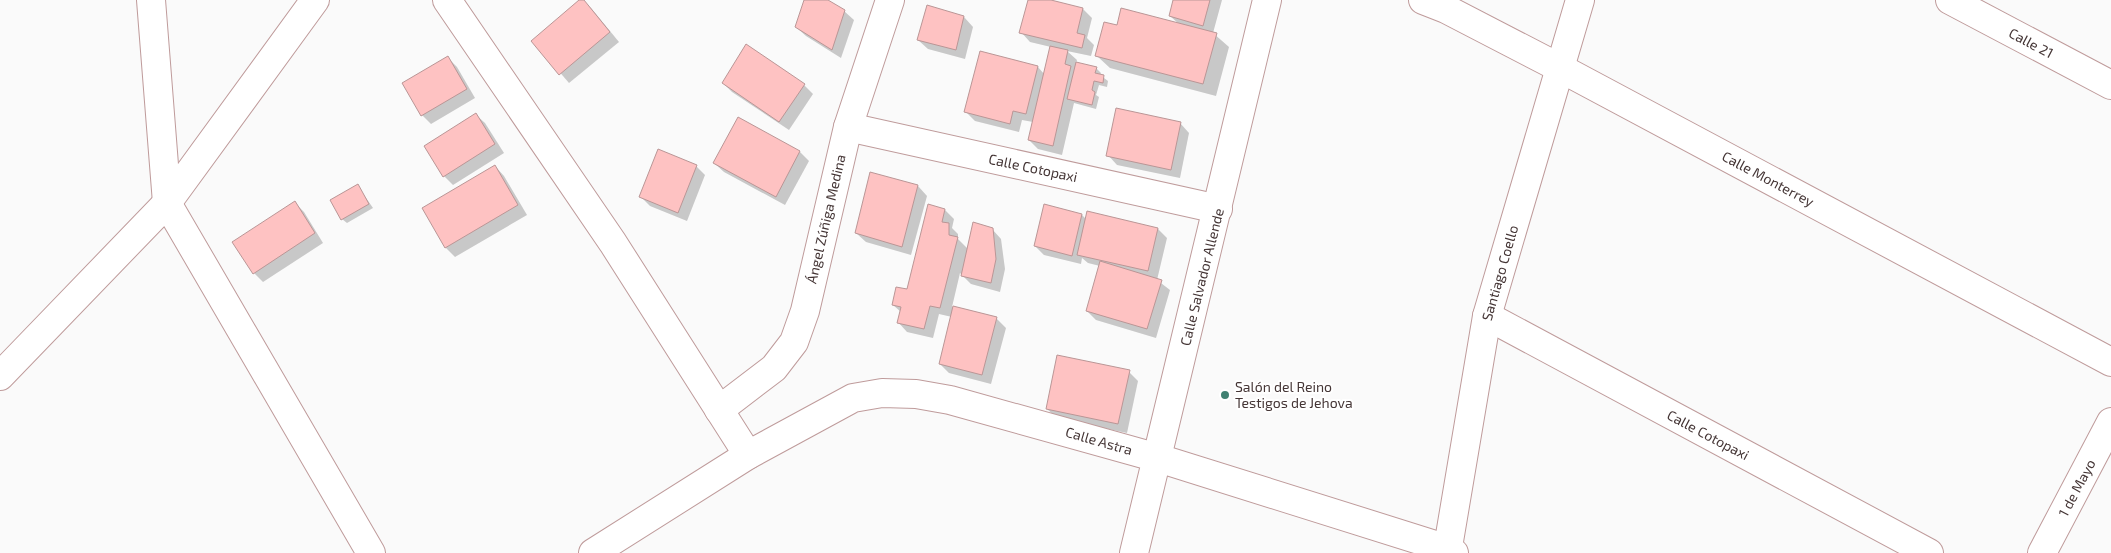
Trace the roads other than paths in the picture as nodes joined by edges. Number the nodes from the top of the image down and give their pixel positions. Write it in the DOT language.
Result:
graph roads {
  1 [pos="150,0"];
  2 [pos="315,0"];
  3 [pos="447,0"];
  4 [pos="890,0"];
  5 [pos="1267,0"];
  6 [pos="1423,0"];
  7 [pos="1580,0"];
  8 [pos="1950,0"];
  9 [pos="1560,68"];
  10 [pos="2111,85"];
  11 [pos="848,127"];
  12 [pos="167,203"];
  13 [pos="1218,208"];
  14 [pos="1487,316"];
  15 [pos="2111,362"];
  16 [pos="0,376"];
  17 [pos="719,410"];
  18 [pos="2111,422"];
  19 [pos="748,455"];
  20 [pos="1158,458"];
  21 [pos="1450,552"];
  22 [pos="371,553"];
  23 [pos="594,553"];
  24 [pos="1134,553"];
  25 [pos="1929,553"];
  26 [pos="2042,553"];
  1 -- 12 [label="street"];
  2 -- 12 [label="street"];
  3 -- 17 [label="street"];
  4 -- 11 [label="street, Ángel Zúñiga Medina"];
  5 -- 13 [label="street, Calle Salvador Allende"];
  6 -- 9 [label="street, Calle Monterrey"];
  7 -- 9 [label="street, Santiago Coello"];
  8 -- 10 [label="street, Calle 21"];
  9 -- 14 [label="street, Santiago Coello"];
  9 -- 15 [label="street, Calle Monterrey"];
  11 -- 13 [label="street, Calle Cotopaxi"];
  11 -- 17 [label="street, Ángel Zúñiga Medina"];
  12 -- 16 [label="street"];
  12 -- 22 [label="street"];
  13 -- 20 [label="street, Calle Salvador Allende"];
  14 -- 21 [label="street, Santiago Coello"];
  14 -- 25 [label="street, Calle Cotopaxi"];
  17 -- 19 [label="street"];
  18 -- 26 [label="street, 1 de Mayo"];
  19 -- 20 [label="street, Calle Astra"];
  19 -- 23 [label="street, Calle Astra"];
  20 -- 21 [label="street, Calle Astra"];
  20 -- 24 [label="street, Calle Salvador Allende"];
}
